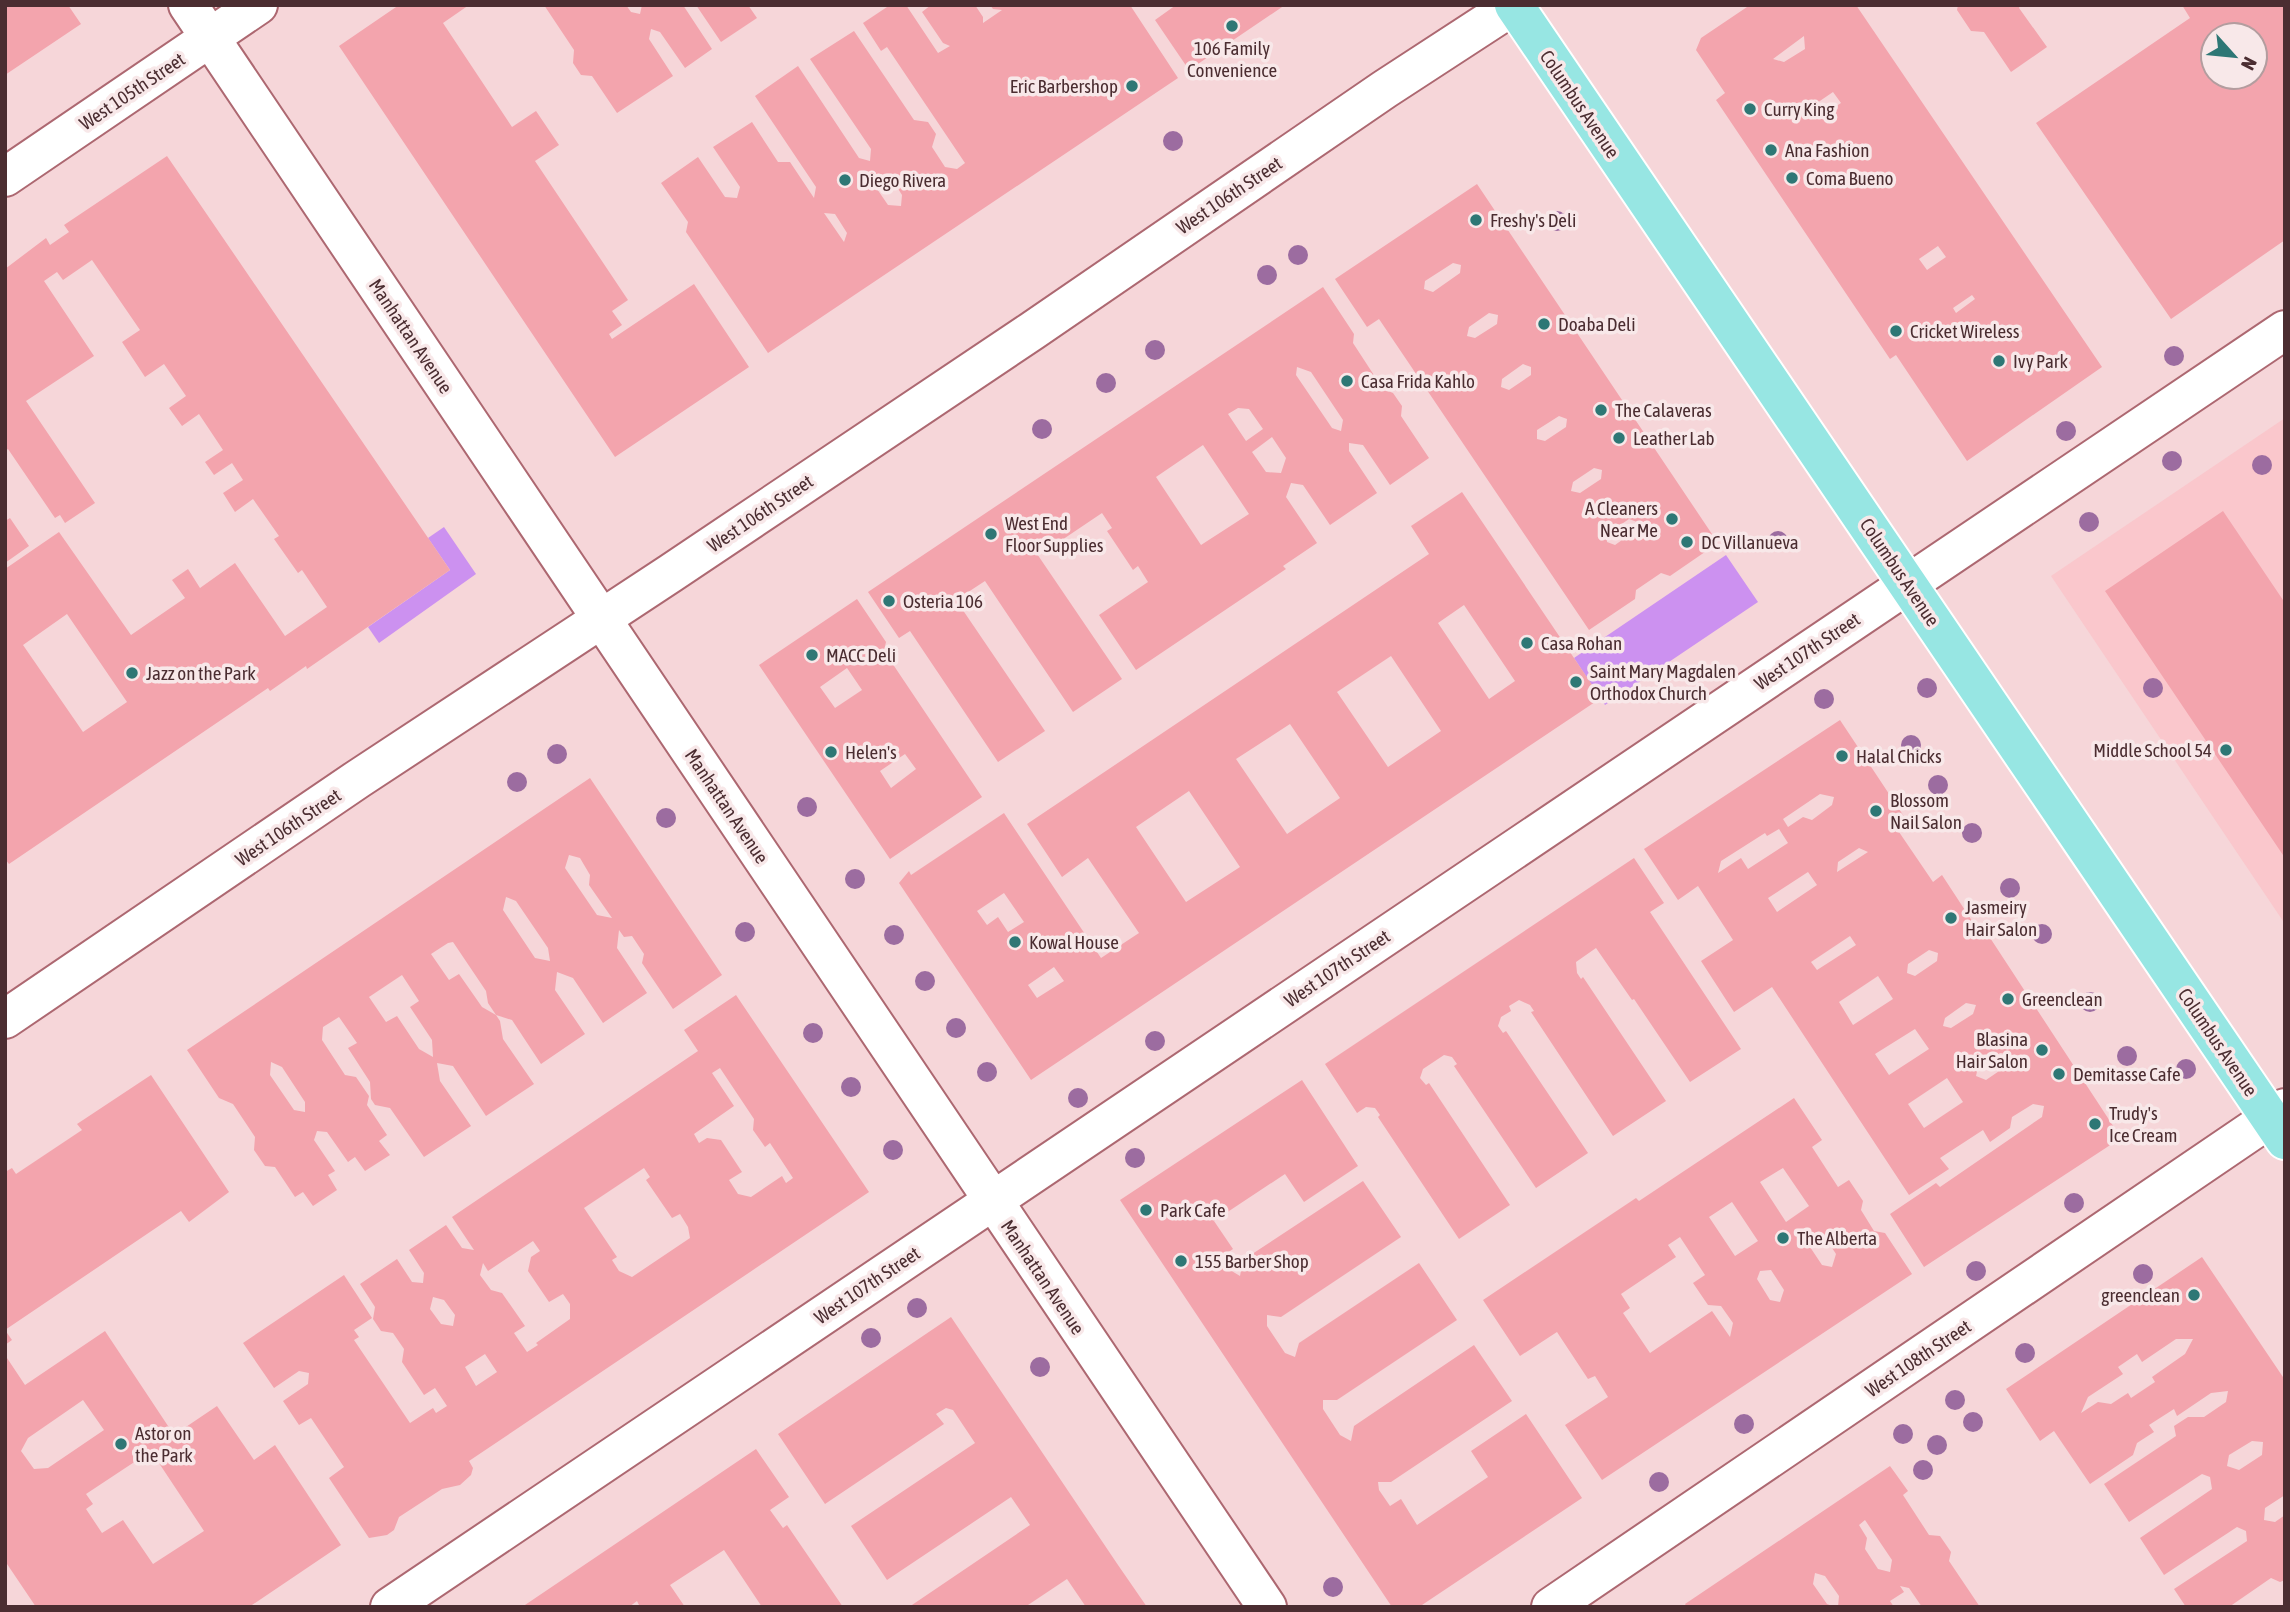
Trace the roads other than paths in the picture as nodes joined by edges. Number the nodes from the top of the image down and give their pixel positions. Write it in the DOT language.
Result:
graph roads {
  1 [pos="188,5"];
  2 [pos="258,5"];
  3 [pos="1514,5"];
  4 [pos="210,37"];
  5 [pos="5,177"];
  6 [pos="2285,330"];
  7 [pos="1908,584"];
  8 [pos="602,620"];
  9 [pos="5,1019"];
  10 [pos="2280,1122"];
  11 [pos="992,1201"];
  12 [pos="390,1607"];
  13 [pos="1267,1607"];
  14 [pos="1551,1607"];
  1 -- 4 [label="street, Manhattan Avenue"];
  2 -- 4 [label="street, West 105th Street"];
  3 -- 7 [label="main road, Columbus Avenue"];
  3 -- 8 [label="street, West 106th Street"];
  4 -- 5 [label="street, West 105th Street"];
  4 -- 8 [label="street, Manhattan Avenue"];
  6 -- 7 [label="street, West 107th Street"];
  7 -- 10 [label="main road, Columbus Avenue"];
  7 -- 11 [label="street, West 107th Street"];
  8 -- 9 [label="street, West 106th Street"];
  8 -- 11 [label="street, Manhattan Avenue"];
  10 -- 14 [label="street, West 108th Street"];
  11 -- 12 [label="street, West 107th Street"];
  11 -- 13 [label="street, Manhattan Avenue"];
}
